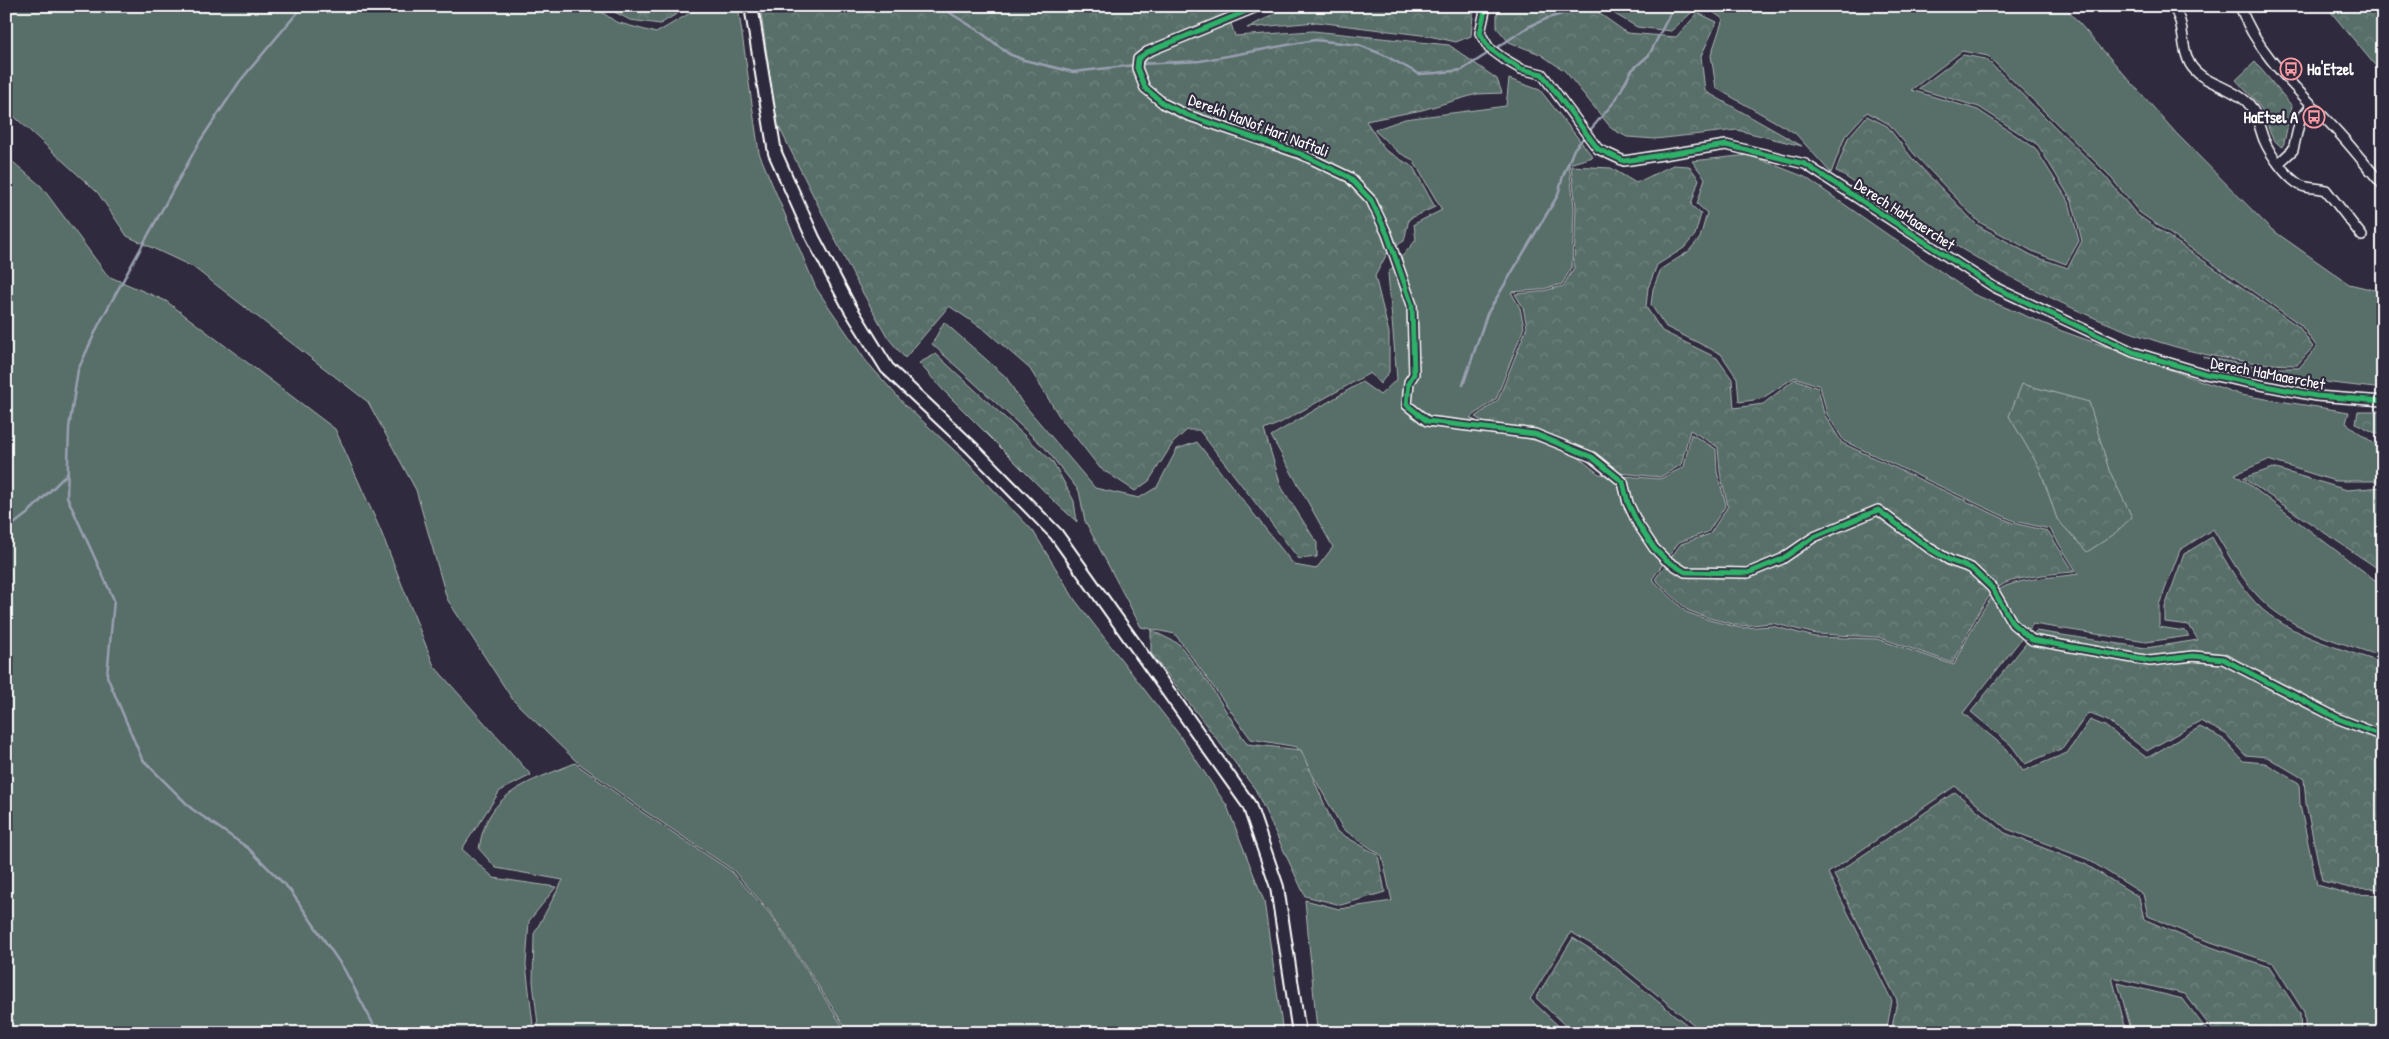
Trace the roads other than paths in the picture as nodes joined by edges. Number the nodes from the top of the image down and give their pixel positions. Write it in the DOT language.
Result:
graph roads {
  1 [pos="751,6"];
  2 [pos="1259,6"];
  3 [pos="1486,6"];
  4 [pos="2172,6"];
  5 [pos="2240,6"];
  6 [pos="2312,105"];
  7 [pos="2279,163"];
  8 [pos="2383,185"];
  9 [pos="2362,236"];
  10 [pos="2383,401"];
  11 [pos="2383,736"];
  12 [pos="1299,1033"];
  1 -- 12 [label="main road"];
  2 -- 11 [label="street, Derekh HaNof Hari Naftali"];
  3 -- 10 [label="street, Derech HaMaaerchet"];
  4 -- 7 [label="street"];
  5 -- 6 [label="street"];
  6 -- 7 [label="street"];
  6 -- 8 [label="street"];
  7 -- 9 [label="street"];
}
